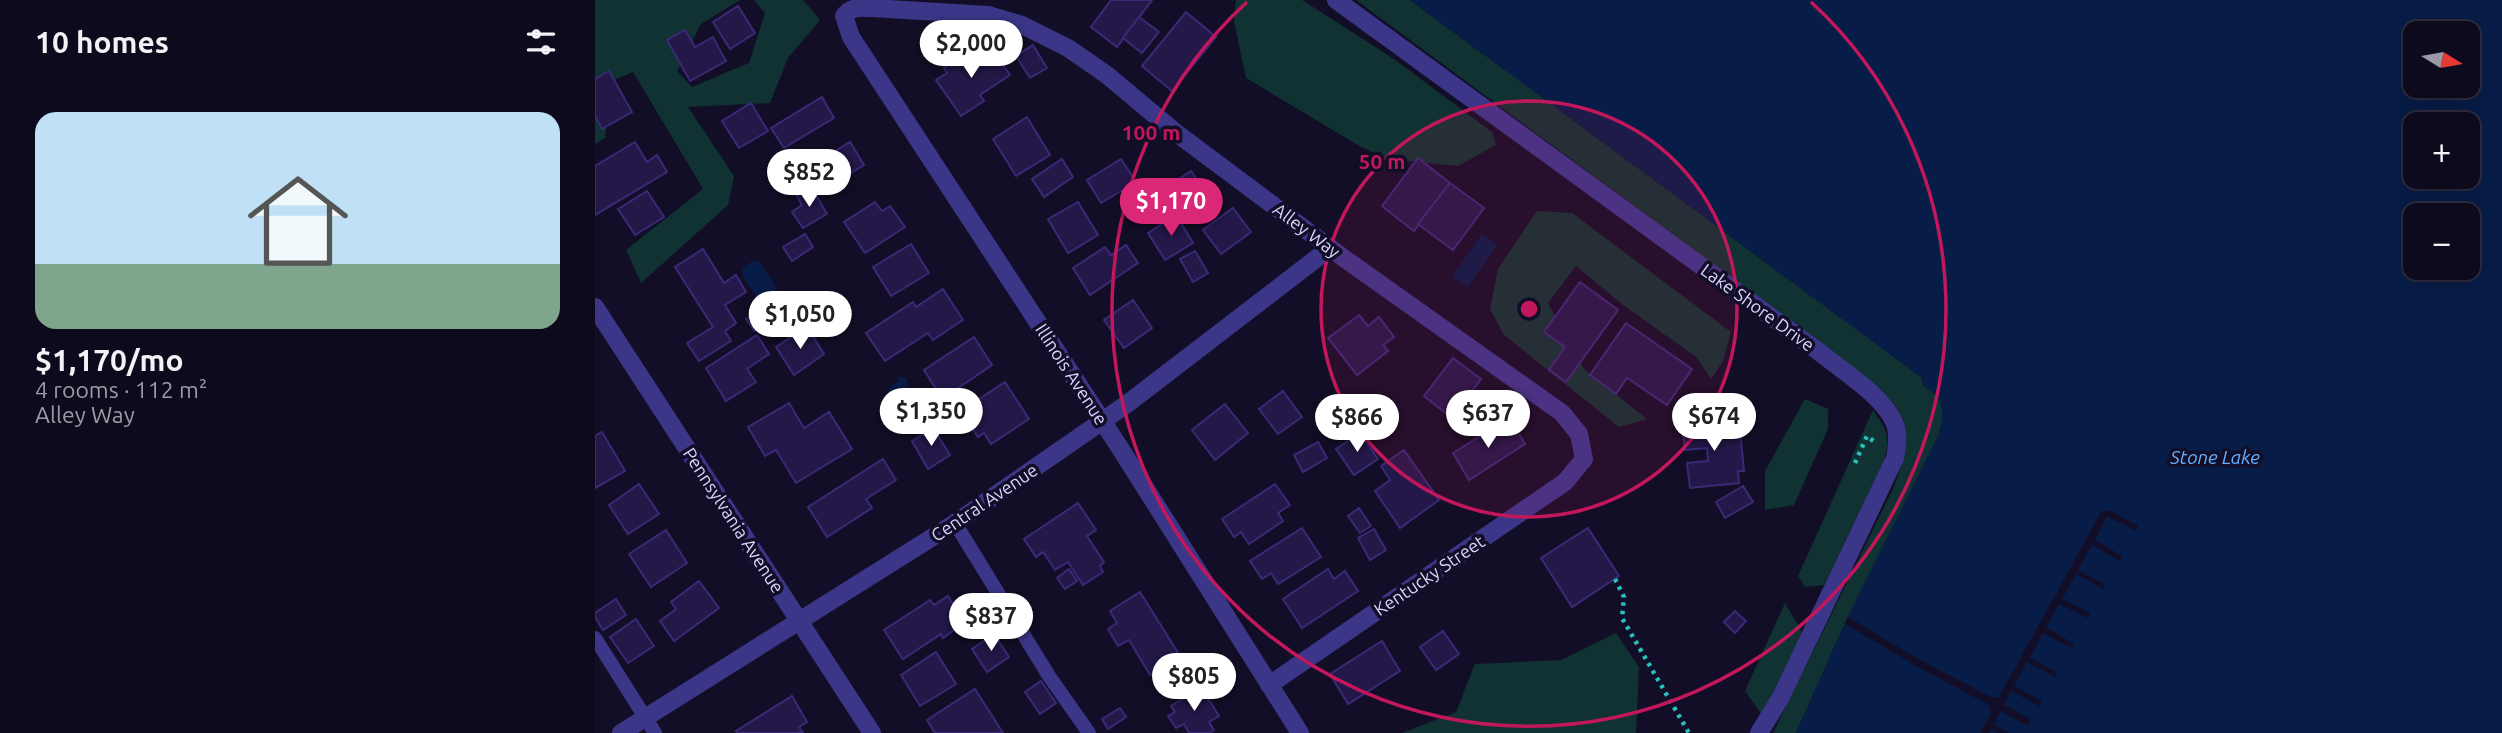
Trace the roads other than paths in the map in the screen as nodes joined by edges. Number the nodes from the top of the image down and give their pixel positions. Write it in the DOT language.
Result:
graph roads {
  1 [pos="1336,0"];
  2 [pos="844,16"];
  3 [pos="1330,248"];
  4 [pos="595,307"];
  5 [pos="1102,421"];
  6 [pos="1584,459"];
  7 [pos="955,523"];
  8 [pos="800,621"];
  9 [pos="595,638"];
  10 [pos="1269,685"];
  11 [pos="650,725"];
  12 [pos="621,733"];
  13 [pos="872,733"];
  14 [pos="1089,733"];
  15 [pos="1300,733"];
  16 [pos="1759,733"];
  1 -- 16 [label="street, Lake Shore Drive"];
  2 -- 3 [label="street, Alley Way"];
  2 -- 5 [label="street, Illinois Avenue"];
  3 -- 5 [label="street, Central Avenue"];
  3 -- 6 [label="street, Alley Way"];
  4 -- 8 [label="street, Pennsylvania Avenue"];
  5 -- 7 [label="street, Central Avenue"];
  5 -- 10 [label="street, Illinois Avenue"];
  6 -- 10 [label="street, Kentucky Street"];
  7 -- 8 [label="street, Central Avenue"];
  7 -- 14 [label="lane"];
  8 -- 11 [label="street, Central Avenue"];
  8 -- 13 [label="street, Pennsylvania Avenue"];
  9 -- 11 [label="lane"];
  10 -- 15 [label="street, Illinois Avenue"];
  11 -- 12 [label="street, Central Avenue"];
}
